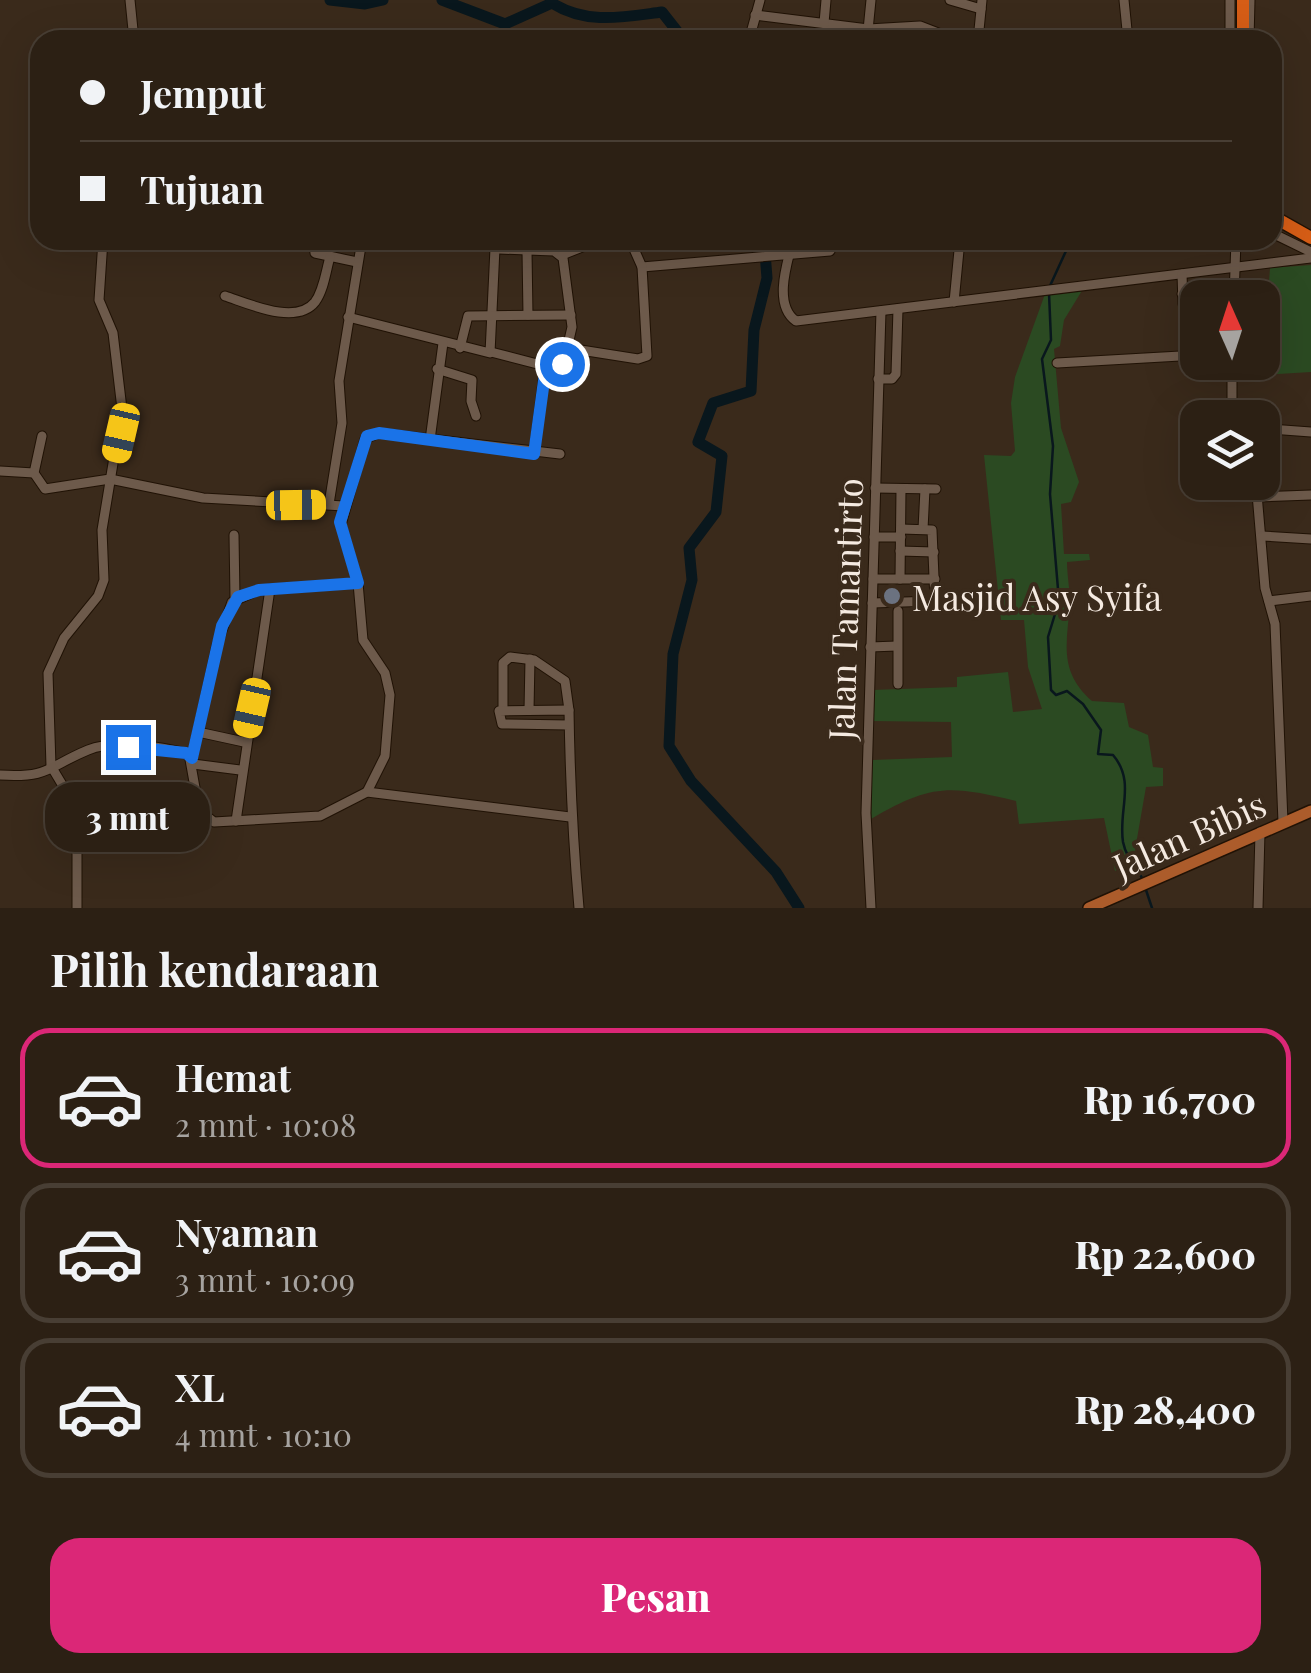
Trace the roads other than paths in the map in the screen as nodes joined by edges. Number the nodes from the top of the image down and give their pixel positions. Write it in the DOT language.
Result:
graph roads {
  1 [pos="130,0"];
  2 [pos="760,0"];
  3 [pos="826,0"];
  4 [pos="871,0"];
  5 [pos="950,0"];
  6 [pos="1124,0"];
  7 [pos="1232,0"];
  8 [pos="1246,0"];
  9 [pos="982,5"];
  10 [pos="755,15"];
  11 [pos="824,24"];
  12 [pos="133,30"];
  13 [pos="752,30"];
  14 [pos="850,30"];
  15 [pos="868,30"];
  16 [pos="894,30"];
  17 [pos="930,30"];
  18 [pos="979,30"];
  19 [pos="1127,30"];
  20 [pos="1232,30"];
  21 [pos="1246,30"];
  22 [pos="1282,218"];
  23 [pos="1282,236"];
  24 [pos="1311,236"];
  25 [pos="102,250"];
  26 [pos="314,250"];
  27 [pos="360,250"];
  28 [pos="495,250"];
  29 [pos="535,250"];
  30 [pos="545,250"];
  31 [pos="575,250"];
  32 [pos="634,250"];
  33 [pos="829,250"];
  34 [pos="959,250"];
  35 [pos="1236,250"];
  36 [pos="790,252"];
  37 [pos="1311,252"];
  38 [pos="562,255"];
  39 [pos="330,257"];
  40 [pos="357,262"];
  41 [pos="642,267"];
  42 [pos="1235,268"];
  43 [pos="1182,274"];
  44 [pos="1182,280"];
  45 [pos="1234,280"];
  46 [pos="225,296"];
  47 [pos="954,302"];
  48 [pos="898,309"];
  49 [pos="881,311"];
  50 [pos="490,314"];
  51 [pos="528,315"];
  52 [pos="571,315"];
  53 [pos="348,317"];
  54 [pos="443,343"];
  55 [pos="460,348"];
  56 [pos="568,348"];
  57 [pos="490,352"];
  58 [pos="1180,355"];
  59 [pos="1057,363"];
  60 [pos="546,366"];
  61 [pos="437,369"];
  62 [pos="878,379"];
  63 [pos="476,416"];
  64 [pos="1280,430"];
  65 [pos="1311,432"];
  66 [pos="42,436"];
  67 [pos="430,440"];
  68 [pos="534,454"];
  69 [pos="560,454"];
  70 [pos="0,470"];
  71 [pos="34,473"];
  72 [pos="110,479"];
  73 [pos="875,488"];
  74 [pos="901,488"];
  75 [pos="1311,495"];
  76 [pos="1280,496"];
  77 [pos="1258,500"];
  78 [pos="329,504"];
  79 [pos="344,506"];
  80 [pos="924,529"];
  81 [pos="900,533"];
  82 [pos="234,535"];
  83 [pos="1262,536"];
  84 [pos="874,537"];
  85 [pos="1311,538"];
  86 [pos="900,551"];
  87 [pos="934,552"];
  88 [pos="935,578"];
  89 [pos="900,579"];
  90 [pos="873,580"];
  91 [pos="358,583"];
  92 [pos="270,590"];
  93 [pos="1311,596"];
  94 [pos="235,599"];
  95 [pos="1269,601"];
  96 [pos="872,603"];
  97 [pos="898,611"];
  98 [pos="897,646"];
  99 [pos="870,647"];
  100 [pos="530,659"];
  101 [pos="898,684"];
  102 [pos="503,710"];
  103 [pos="529,710"];
  104 [pos="568,710"];
  105 [pos="569,725"];
  106 [pos="198,732"];
  107 [pos="244,742"];
  108 [pos="193,761"];
  109 [pos="240,770"];
  110 [pos="54,771"];
  111 [pos="0,775"];
  112 [pos="368,792"];
  113 [pos="1311,811"];
  114 [pos="570,818"];
  115 [pos="236,821"];
  116 [pos="1283,822"];
  117 [pos="1260,832"];
  118 [pos="77,908"];
  119 [pos="579,908"];
  120 [pos="871,908"];
  121 [pos="1089,908"];
  122 [pos="1258,908"];
  1 -- 12 [label="street"];
  2 -- 10 [label="street"];
  3 -- 11 [label="street"];
  4 -- 15 [label="street"];
  5 -- 9 [label="street"];
  6 -- 19 [label="street"];
  7 -- 20 [label="highway"];
  8 -- 21 [label="highway"];
  9 -- 18 [label="street"];
  10 -- 11 [label="street"];
  10 -- 13 [label="street"];
  11 -- 14 [label="street"];
  16 -- 17 [label="street"];
  22 -- 24 [label="highway"];
  23 -- 37 [label="highway"];
  25 -- 72 [label="street"];
  26 -- 39 [label="street"];
  27 -- 40 [label="street"];
  28 -- 50 [label="street"];
  29 -- 51 [label="street"];
  30 -- 38 [label="street"];
  31 -- 38 [label="street"];
  32 -- 41 [label="street"];
  33 -- 36 [label="street"];
  34 -- 47 [label="street"];
  35 -- 42 [label="street"];
  36 -- 41 [label="street"];
  36 -- 49 [label="street"];
  37 -- 42 [label="street"];
  38 -- 52 [label="street"];
  39 -- 40 [label="street"];
  39 -- 46 [label="street"];
  40 -- 53 [label="street"];
  41 -- 56 [label="street"];
  42 -- 43 [label="street"];
  42 -- 45 [label="street"];
  43 -- 44 [label="street"];
  43 -- 47 [label="street"];
  47 -- 48 [label="street"];
  48 -- 49 [label="street"];
  48 -- 62 [label="street"];
  49 -- 62 [label="street, Jalan Tamantirto"];
  50 -- 51 [label="street"];
  50 -- 55 [label="street"];
  50 -- 57 [label="street"];
  51 -- 52 [label="street"];
  52 -- 56 [label="street"];
  53 -- 54 [label="street"];
  53 -- 78 [label="street"];
  54 -- 55 [label="street"];
  54 -- 61 [label="street"];
  55 -- 57 [label="street"];
  56 -- 60 [label="street"];
  57 -- 60 [label="street"];
  58 -- 59 [label="street"];
  60 -- 68 [label="street"];
  61 -- 63 [label="street"];
  61 -- 67 [label="street"];
  62 -- 73 [label="street, Jalan Tamantirto"];
  64 -- 65 [label="street"];
  66 -- 71 [label="street"];
  67 -- 68 [label="street"];
  67 -- 79 [label="street"];
  68 -- 69 [label="street"];
  70 -- 71 [label="street"];
  71 -- 72 [label="street"];
  72 -- 78 [label="street"];
  72 -- 110 [label="street"];
  73 -- 74 [label="street"];
  73 -- 84 [label="street, Jalan Tamantirto"];
  74 -- 80 [label="street"];
  74 -- 81 [label="street"];
  75 -- 76 [label="street"];
  77 -- 83 [label="street"];
  78 -- 79 [label="street"];
  79 -- 91 [label="street"];
  80 -- 81 [label="street"];
  80 -- 87 [label="street"];
  81 -- 84 [label="street"];
  81 -- 86 [label="street"];
  82 -- 94 [label="street"];
  83 -- 85 [label="street"];
  83 -- 95 [label="street"];
  84 -- 90 [label="street, Jalan Tamantirto"];
  86 -- 87 [label="street"];
  86 -- 89 [label="street"];
  87 -- 88 [label="street"];
  88 -- 89 [label="street"];
  88 -- 96 [label="street"];
  89 -- 90 [label="street"];
  90 -- 96 [label="street, Jalan Tamantirto"];
  91 -- 92 [label="street"];
  91 -- 112 [label="street"];
  92 -- 94 [label="street"];
  92 -- 107 [label="street"];
  93 -- 95 [label="street"];
  94 -- 106 [label="street"];
  95 -- 116 [label="street"];
  96 -- 99 [label="street, Jalan Tamantirto"];
  97 -- 98 [label="street"];
  98 -- 99 [label="street"];
  98 -- 101 [label="street"];
  99 -- 120 [label="street, Jalan Tamantirto"];
  100 -- 102 [label="street"];
  100 -- 103 [label="street"];
  100 -- 104 [label="street"];
  102 -- 103 [label="street"];
  102 -- 105 [label="street"];
  103 -- 104 [label="street"];
  104 -- 105 [label="street"];
  105 -- 114 [label="street"];
  106 -- 107 [label="street"];
  106 -- 108 [label="street"];
  107 -- 109 [label="street"];
  108 -- 109 [label="street"];
  108 -- 110 [label="street"];
  108 -- 115 [label="street"];
  109 -- 115 [label="street"];
  110 -- 111 [label="street"];
  110 -- 118 [label="street"];
  112 -- 114 [label="street"];
  112 -- 115 [label="street"];
  113 -- 116 [label="main road, Jalan Bibis"];
  114 -- 119 [label="street"];
  116 -- 117 [label="main road, Jalan Bibis"];
  117 -- 121 [label="main road, Jalan Bibis"];
  117 -- 122 [label="street"];
}
